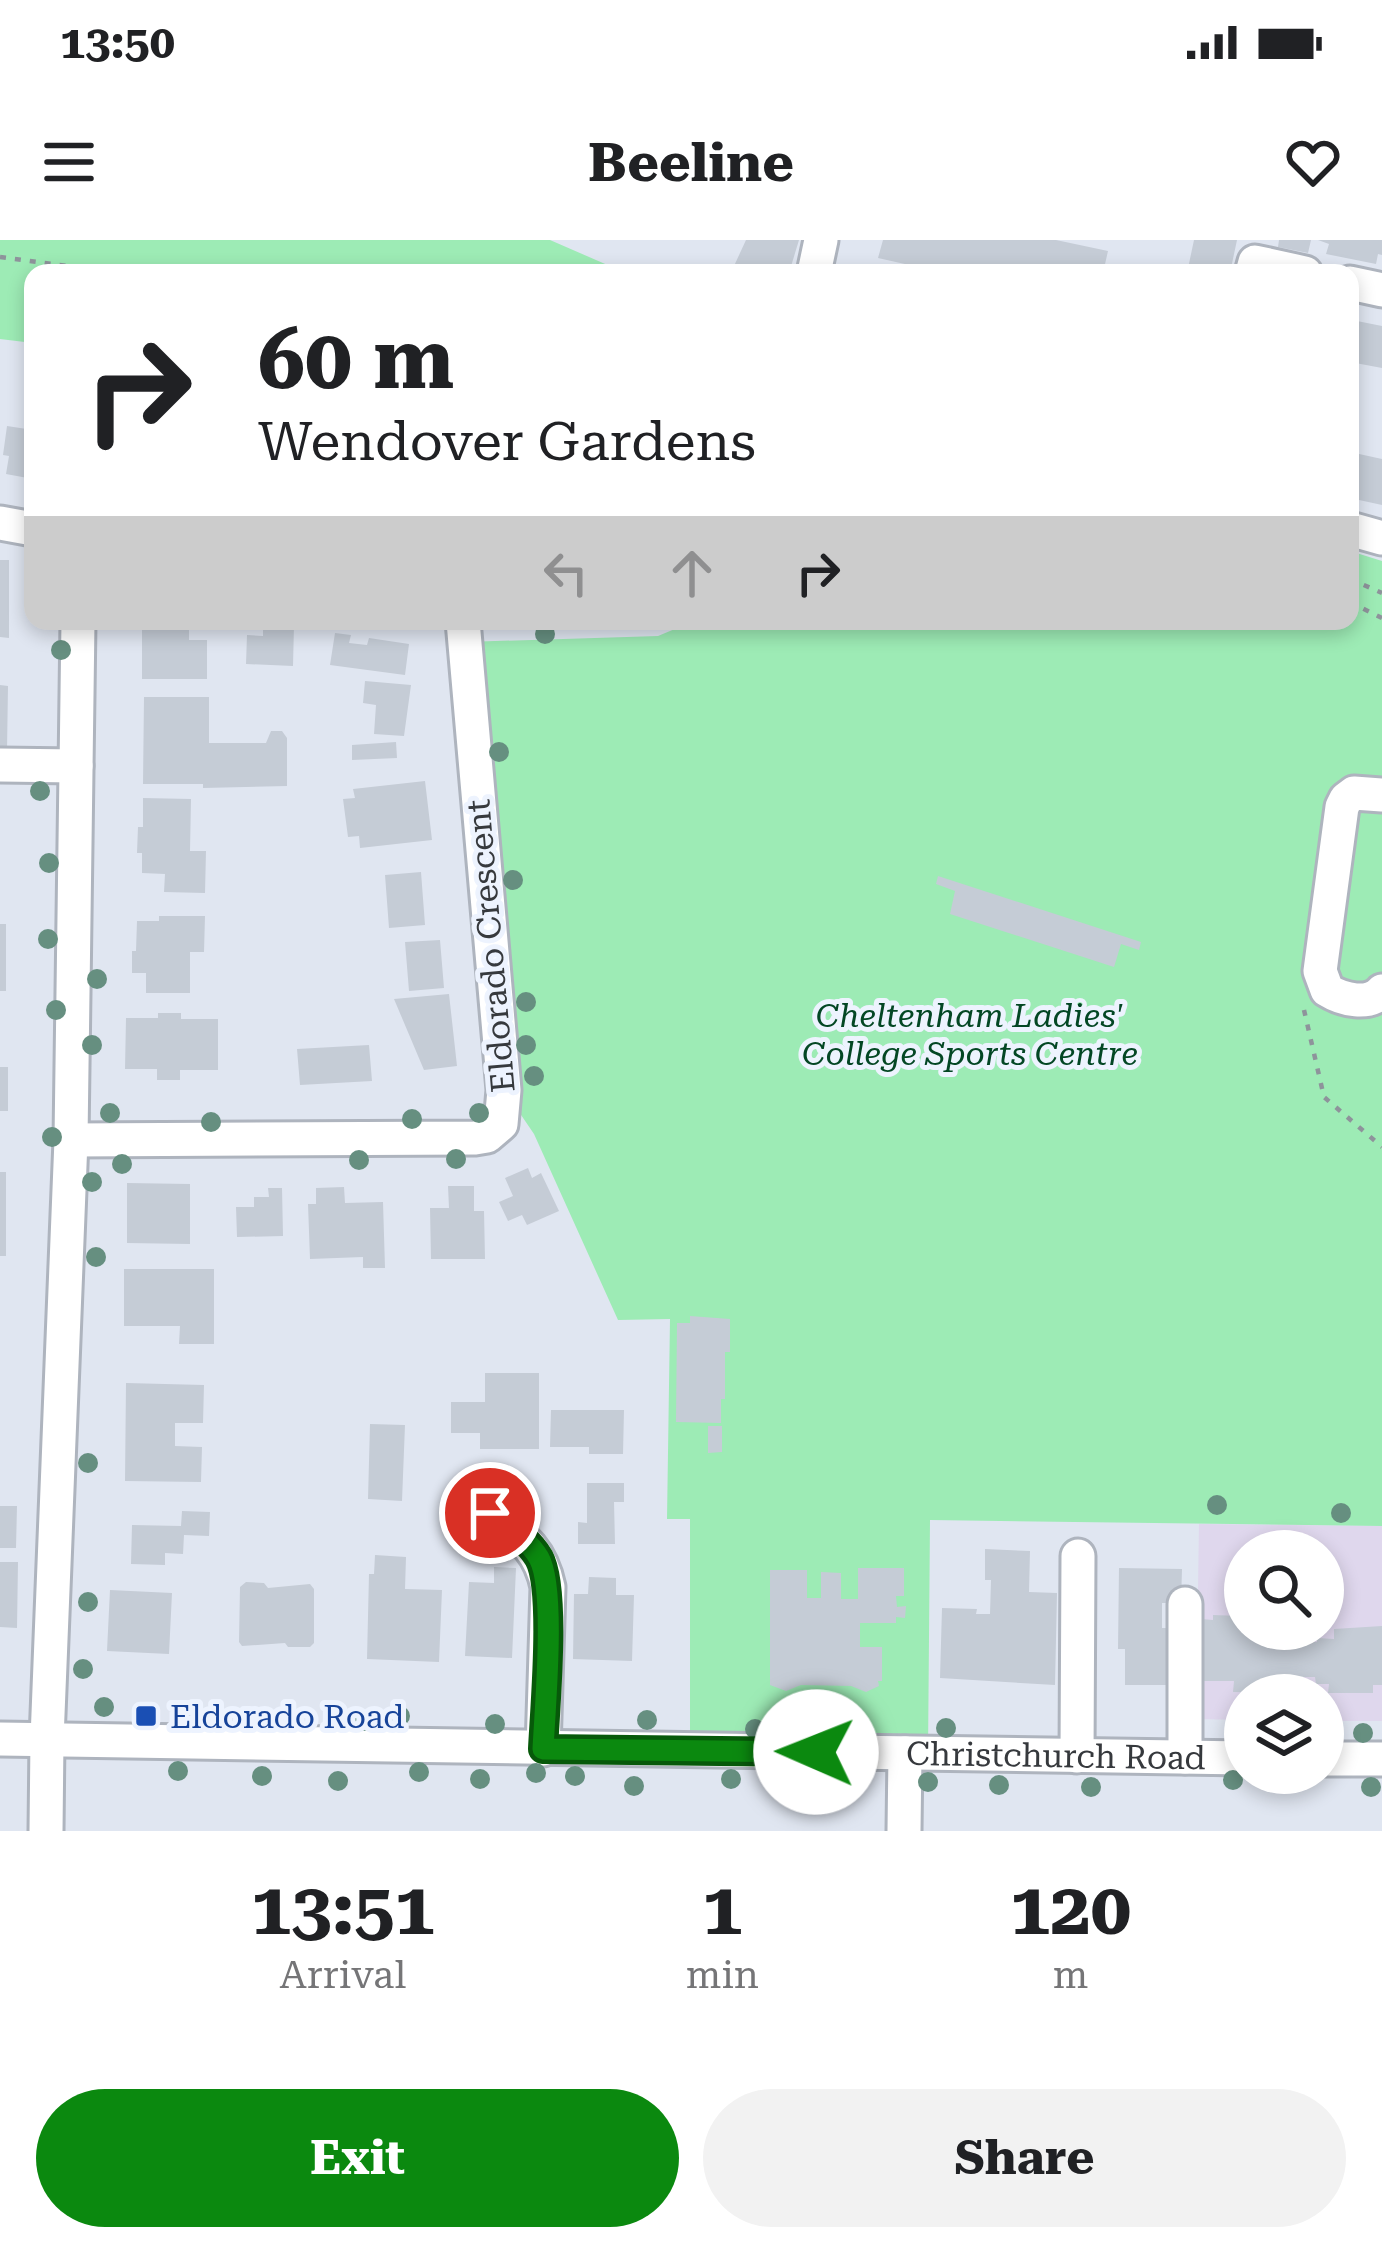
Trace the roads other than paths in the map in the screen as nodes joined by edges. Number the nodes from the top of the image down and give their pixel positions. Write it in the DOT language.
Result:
graph roads {
  1 [pos="78,630"];
  2 [pos="464,630"];
  3 [pos="0,765"];
  4 [pos="76,766"];
  5 [pos="1382,795"];
  6 [pos="1382,991"];
  7 [pos="70,1141"];
  8 [pos="490,1513"];
  9 [pos="1078,1556"];
  10 [pos="1185,1604"];
  11 [pos="0,1739"];
  12 [pos="47,1739"];
  13 [pos="543,1749"];
  14 [pos="905,1753"];
  15 [pos="1077,1756"];
  16 [pos="1185,1757"];
  17 [pos="1224,1758"];
  18 [pos="1344,1759"];
  19 [pos="1382,1759"];
  20 [pos="46,1831"];
  21 [pos="904,1831"];
  1 -- 4 [label="street"];
  2 -- 7 [label="street, Eldorado Crescent"];
  3 -- 4 [label="street"];
  4 -- 7 [label="street"];
  5 -- 6 [label="street"];
  7 -- 12 [label="street"];
  8 -- 13 [label="street"];
  9 -- 15 [label="street"];
  10 -- 16 [label="street"];
  11 -- 12 [label="street, Christchurch Road"];
  12 -- 13 [label="street, Christchurch Road"];
  12 -- 20 [label="street"];
  13 -- 14 [label="street, Christchurch Road"];
  14 -- 15 [label="street, Christchurch Road"];
  14 -- 21 [label="street"];
  15 -- 16 [label="street, Christchurch Road"];
  16 -- 17 [label="street, Christchurch Road"];
  18 -- 19 [label="street"];
}
